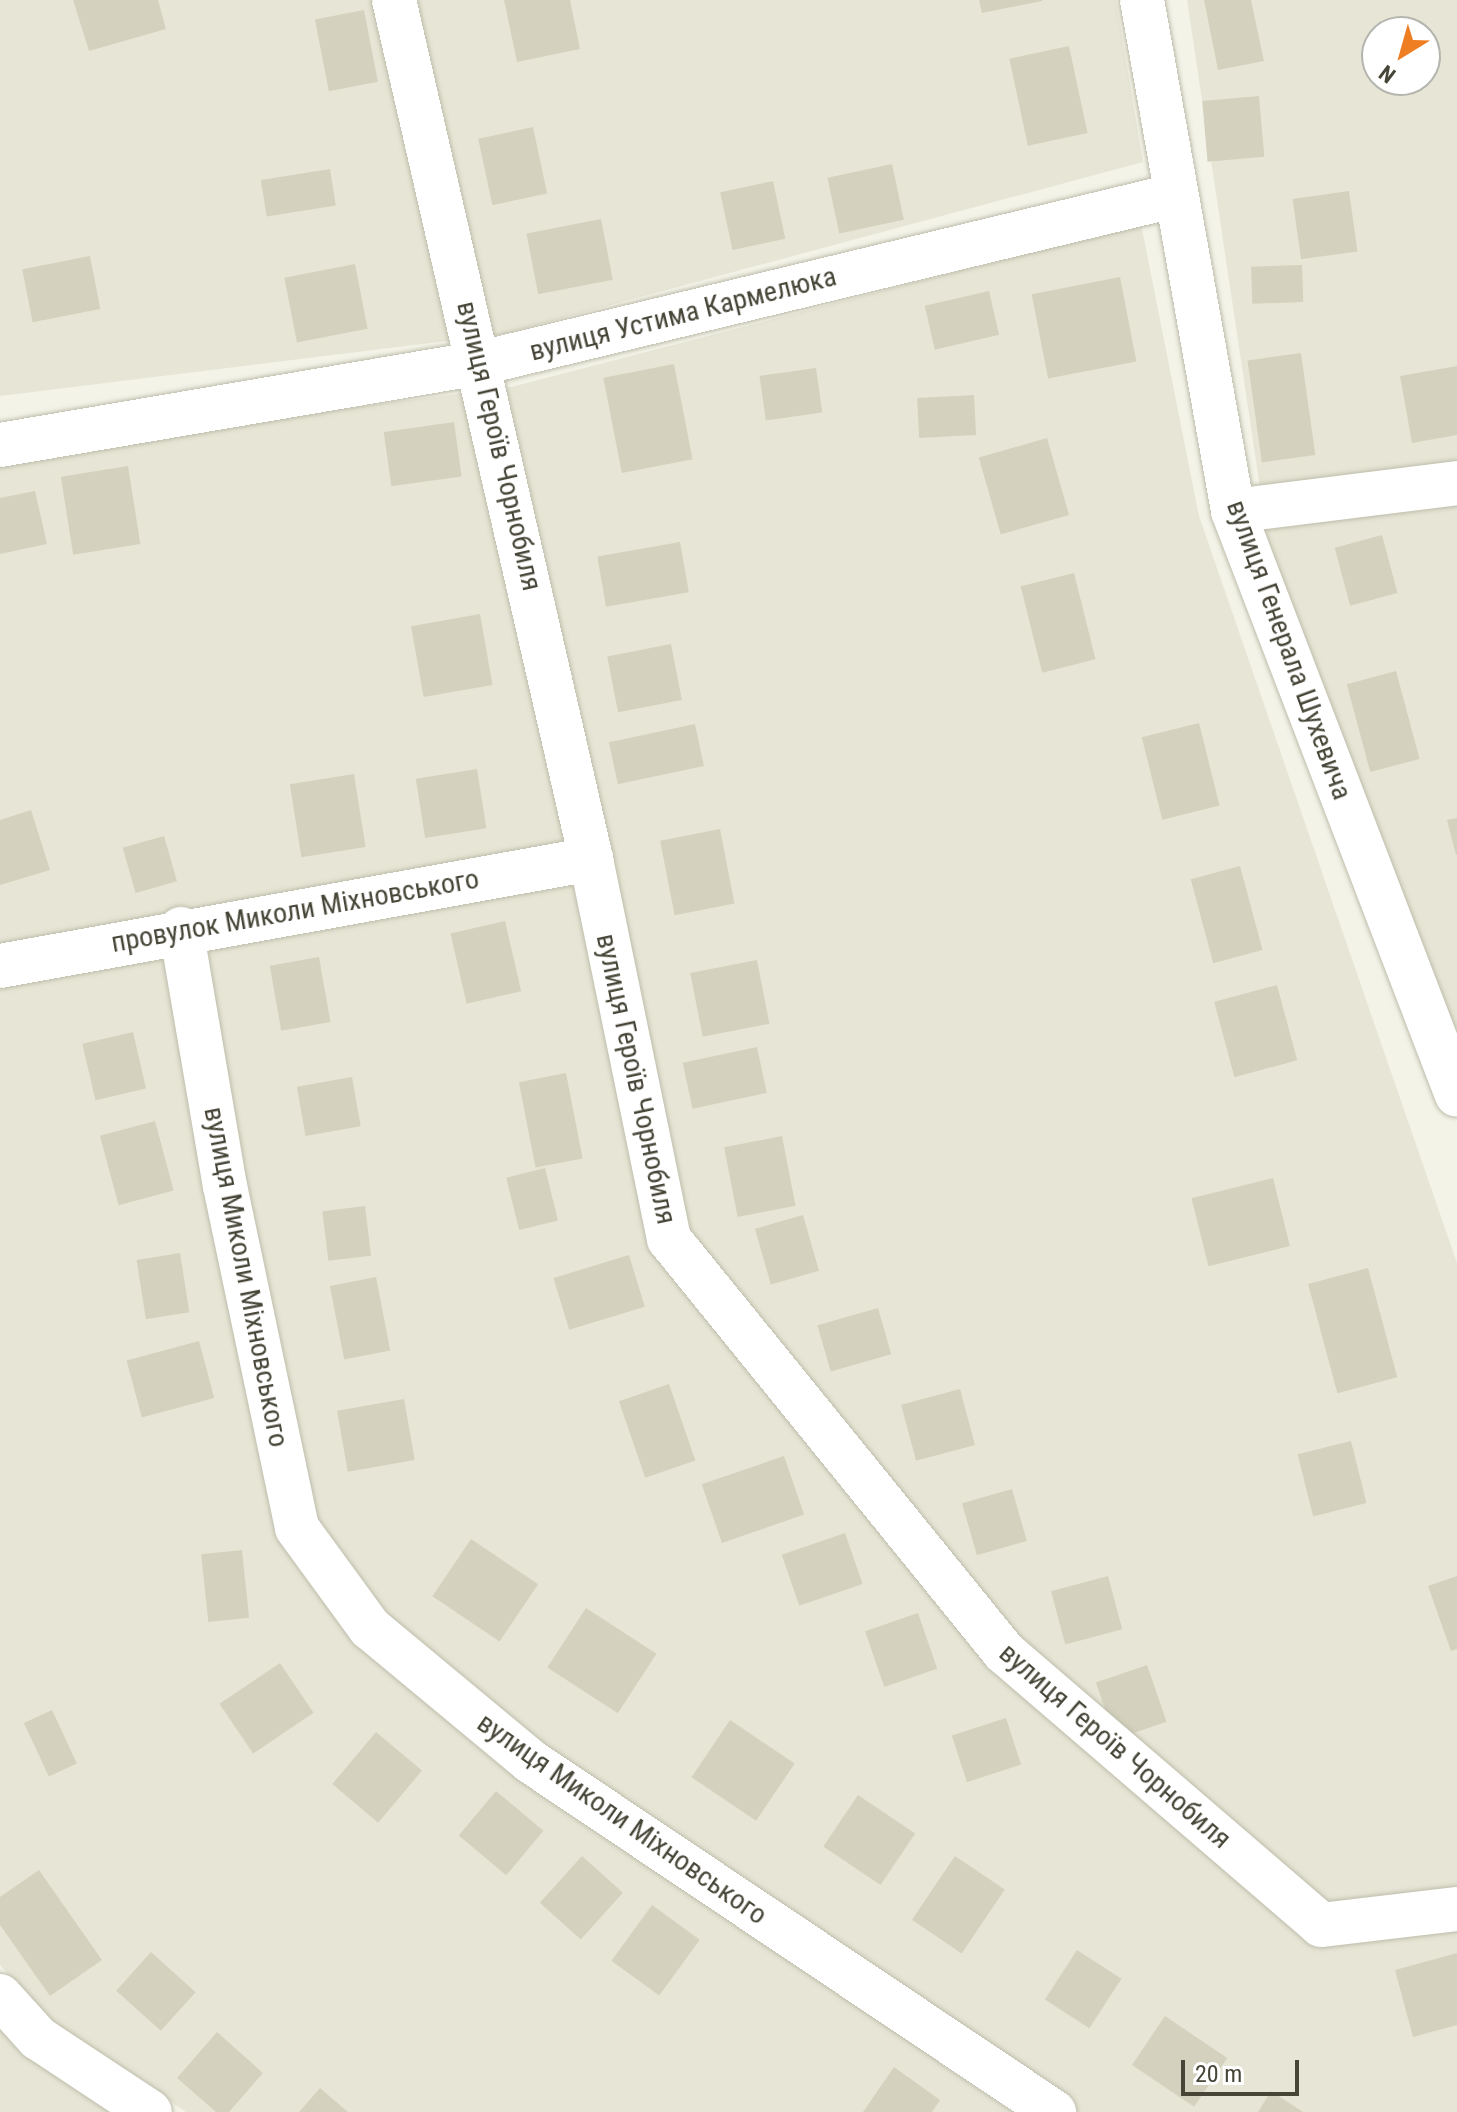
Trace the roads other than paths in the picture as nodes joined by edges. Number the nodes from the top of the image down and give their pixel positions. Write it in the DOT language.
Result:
graph roads {
  1 [pos="394,0"];
  2 [pos="1142,0"];
  3 [pos="1173,196"];
  4 [pos="481,363"];
  5 [pos="0,445"];
  6 [pos="1457,483"];
  7 [pos="1233,511"];
  8 [pos="591,859"];
  9 [pos="181,929"];
  10 [pos="0,966"];
  11 [pos="1457,1095"];
  12 [pos="1457,1909"];
  13 [pos="0,1996"];
  14 [pos="105,2100"];
  15 [pos="150,2112"];
  16 [pos="1054,2112"];
  1 -- 4 [label="street, вулиця Героїв Чорнобиля"];
  2 -- 3 [label="street, вулиця Генерала Шухевича"];
  3 -- 4 [label="street, вулиця Устима Кармелюка"];
  3 -- 7 [label="street, вулиця Генерала Шухевича"];
  4 -- 5 [label="street, вулиця Устима Кармелюка"];
  4 -- 8 [label="street, вулиця Героїв Чорнобиля"];
  6 -- 7 [label="street"];
  7 -- 11 [label="street, вулиця Генерала Шухевича"];
  8 -- 9 [label="street, провулок Миколи Міхновського"];
  8 -- 12 [label="street, вулиця Героїв Чорнобиля"];
  9 -- 10 [label="street, провулок Миколи Міхновського"];
  9 -- 16 [label="street, вулиця Миколи Міхновського"];
  13 -- 14 [label="street"];
  14 -- 15 [label="street"];
}
